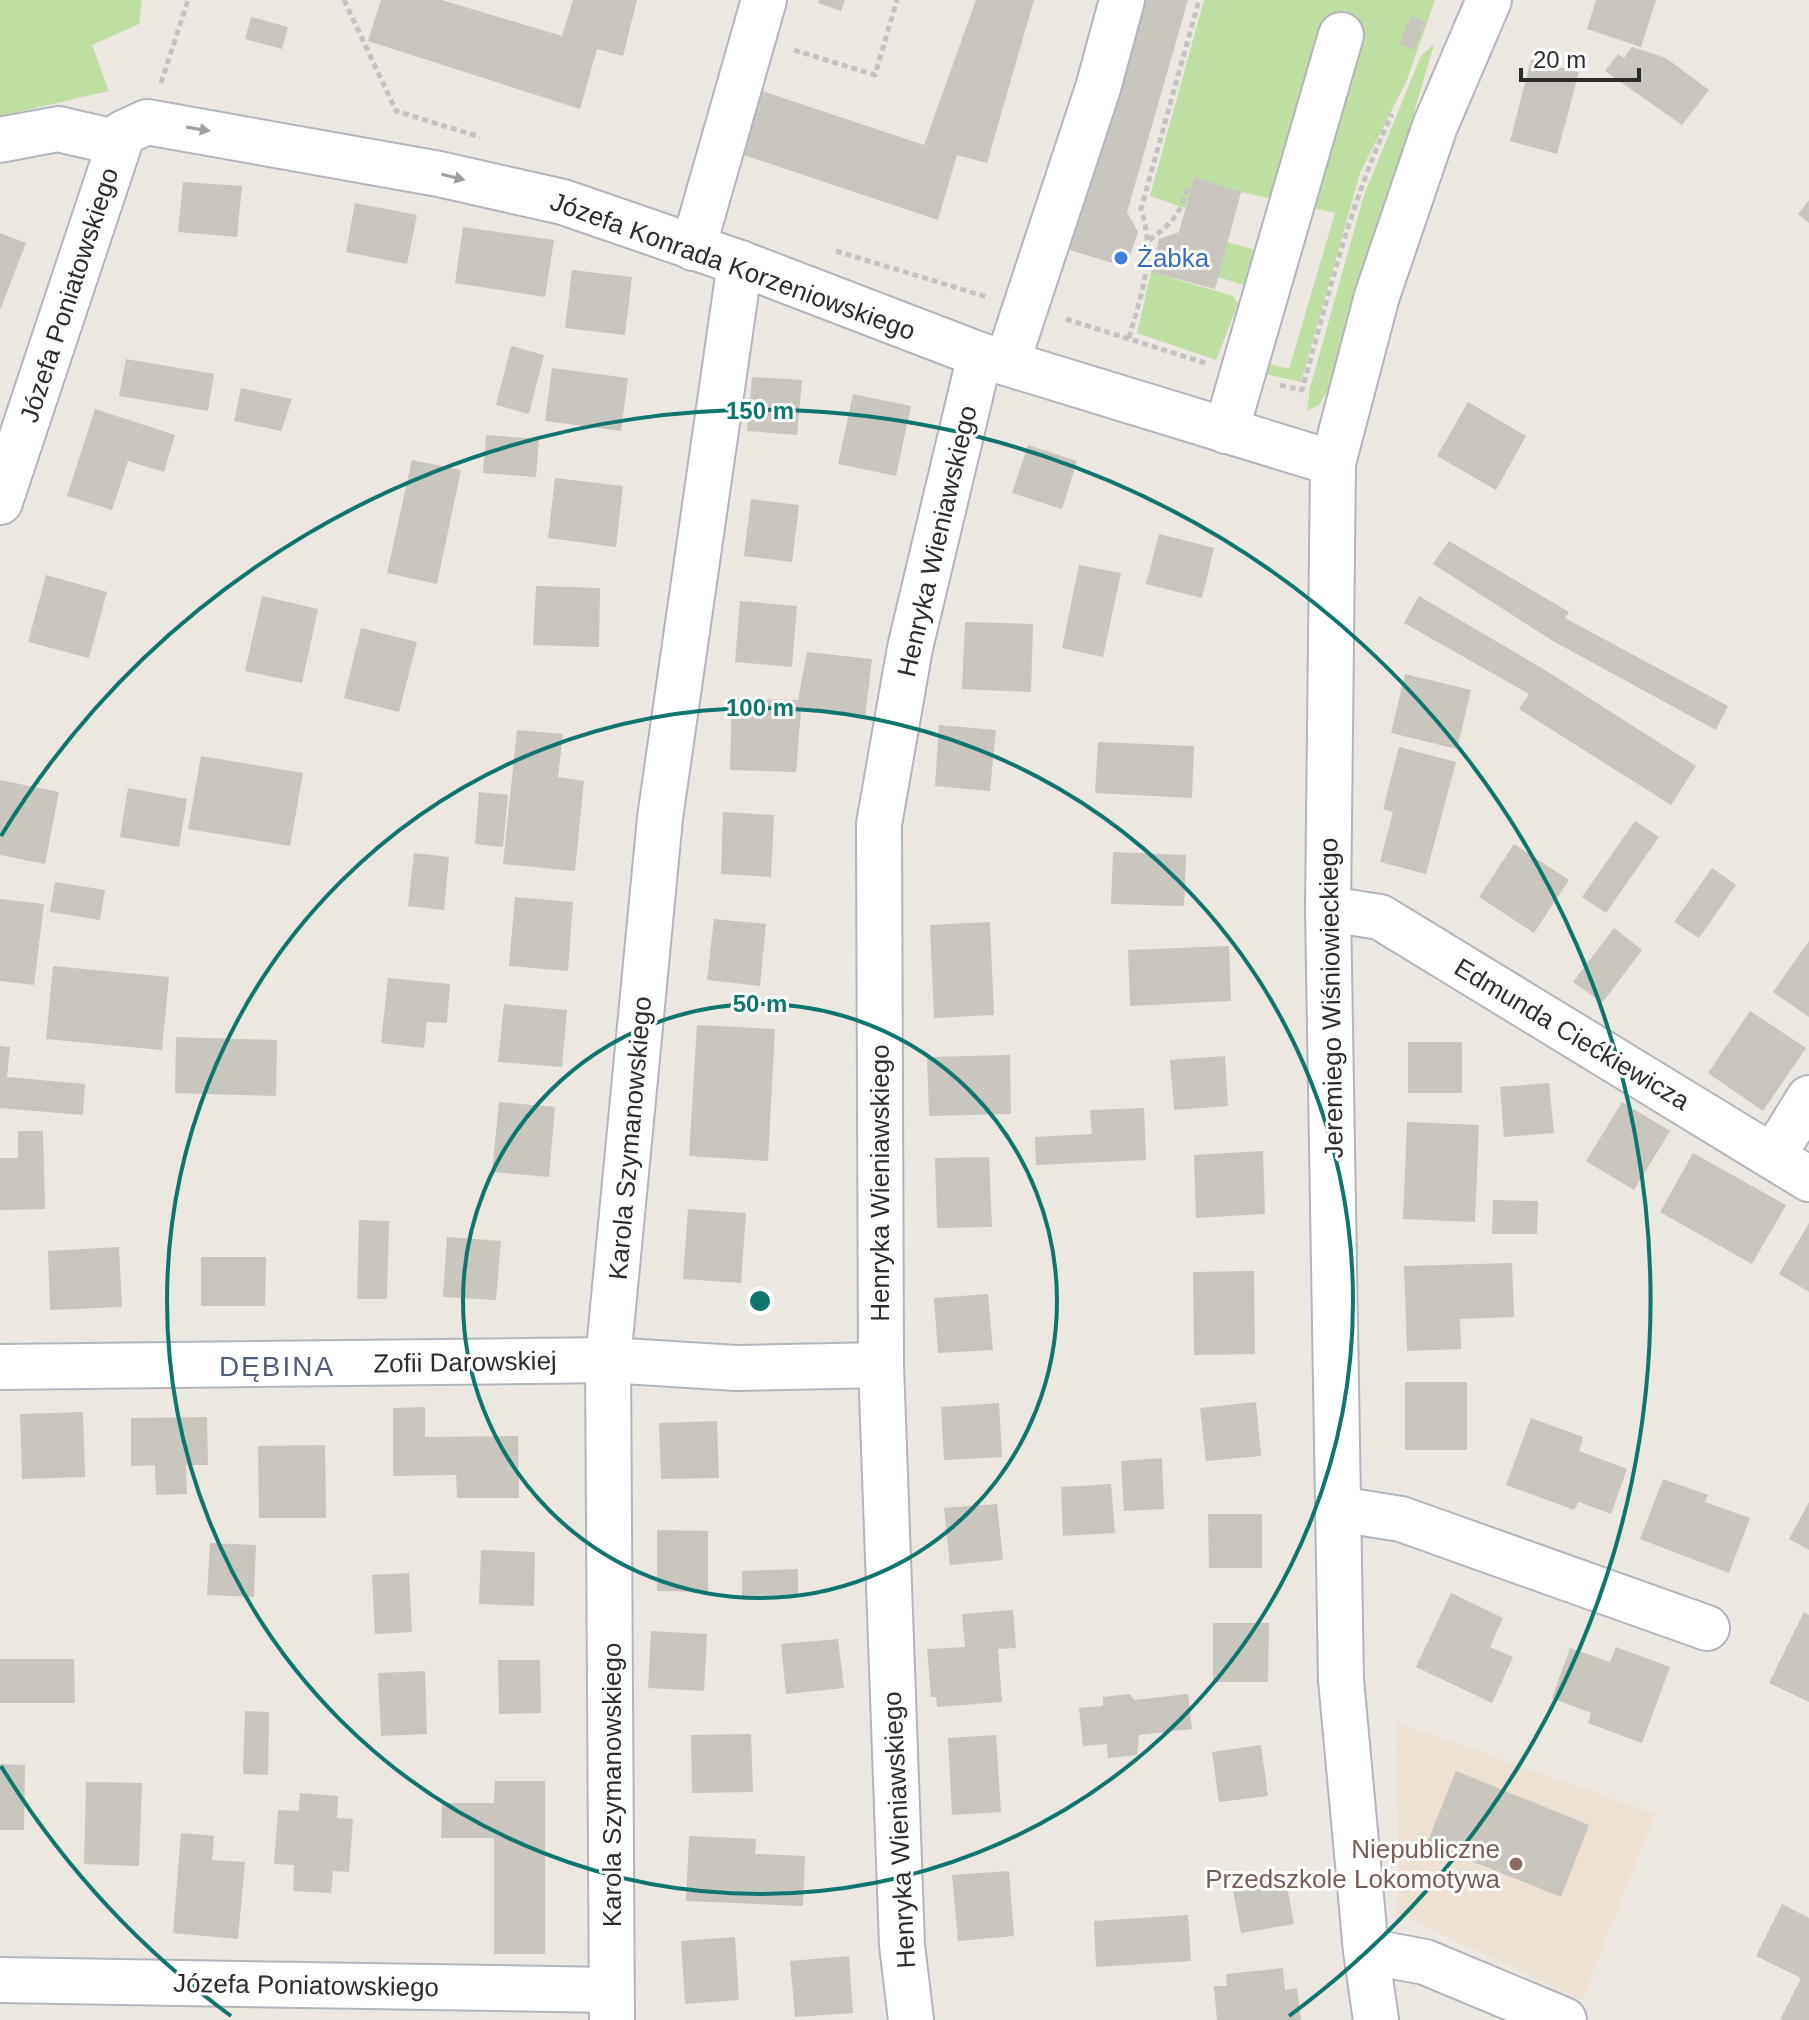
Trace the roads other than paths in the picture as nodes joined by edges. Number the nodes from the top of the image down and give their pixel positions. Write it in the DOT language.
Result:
graph roads {
  1 [pos="764,0"];
  2 [pos="1122,0"];
  3 [pos="1489,0"];
  4 [pos="1341,35"];
  5 [pos="121,138"];
  6 [pos="0,140"];
  7 [pos="693,248"];
  8 [pos="740,263"];
  9 [pos="994,359"];
  10 [pos="1226,431"];
  11 [pos="1333,463"];
  12 [pos="0,502"];
  13 [pos="1328,909"];
  14 [pos="1809,1098"];
  15 [pos="1791,1168"];
  16 [pos="608,1360"];
  17 [pos="881,1365"];
  18 [pos="0,1367"];
  19 [pos="1338,1509"];
  20 [pos="1707,1628"];
  21 [pos="1366,1951"];
  22 [pos="0,1980"];
  23 [pos="612,2005"];
  24 [pos="911,2020"];
  25 [pos="1376,2020"];
  26 [pos="1564,2020"];
  1 -- 7 [label="street"];
  2 -- 9 [label="street, Henryka Wieniawskiego"];
  3 -- 11 [label="street, Jeremiego Wiśniowieckiego"];
  4 -- 10 [label="street"];
  5 -- 6 [label="street"];
  5 -- 7 [label="street, Józefa Konrada Korzeniowskiego, one-way"];
  5 -- 12 [label="street, Józefa Poniatowskiego"];
  7 -- 8 [label="street, Józefa Konrada Korzeniowskiego"];
  8 -- 9 [label="street, Józefa Konrada Korzeniowskiego"];
  8 -- 16 [label="street, Karola Szymanowskiego"];
  9 -- 10 [label="street, Józefa Konrada Korzeniowskiego"];
  9 -- 17 [label="street, Henryka Wieniawskiego"];
  10 -- 11 [label="street, Józefa Konrada Korzeniowskiego"];
  11 -- 13 [label="street, Jeremiego Wiśniowieckiego"];
  13 -- 15 [label="street, Edmunda Ciećkiewicza"];
  13 -- 19 [label="street, Jeremiego Wiśniowieckiego"];
  14 -- 15 [label="street"];
  16 -- 17 [label="street, Zofii Darowskiej"];
  16 -- 18 [label="street, Zofii Darowskiej"];
  16 -- 23 [label="street, Karola Szymanowskiego"];
  17 -- 24 [label="street, Henryka Wieniawskiego"];
  19 -- 20 [label="street"];
  19 -- 21 [label="street, Jeremiego Wiśniowieckiego"];
  21 -- 25 [label="street, Jeremiego Wiśniowieckiego"];
  21 -- 26 [label="street"];
  22 -- 23 [label="street, Józefa Poniatowskiego"];
}
